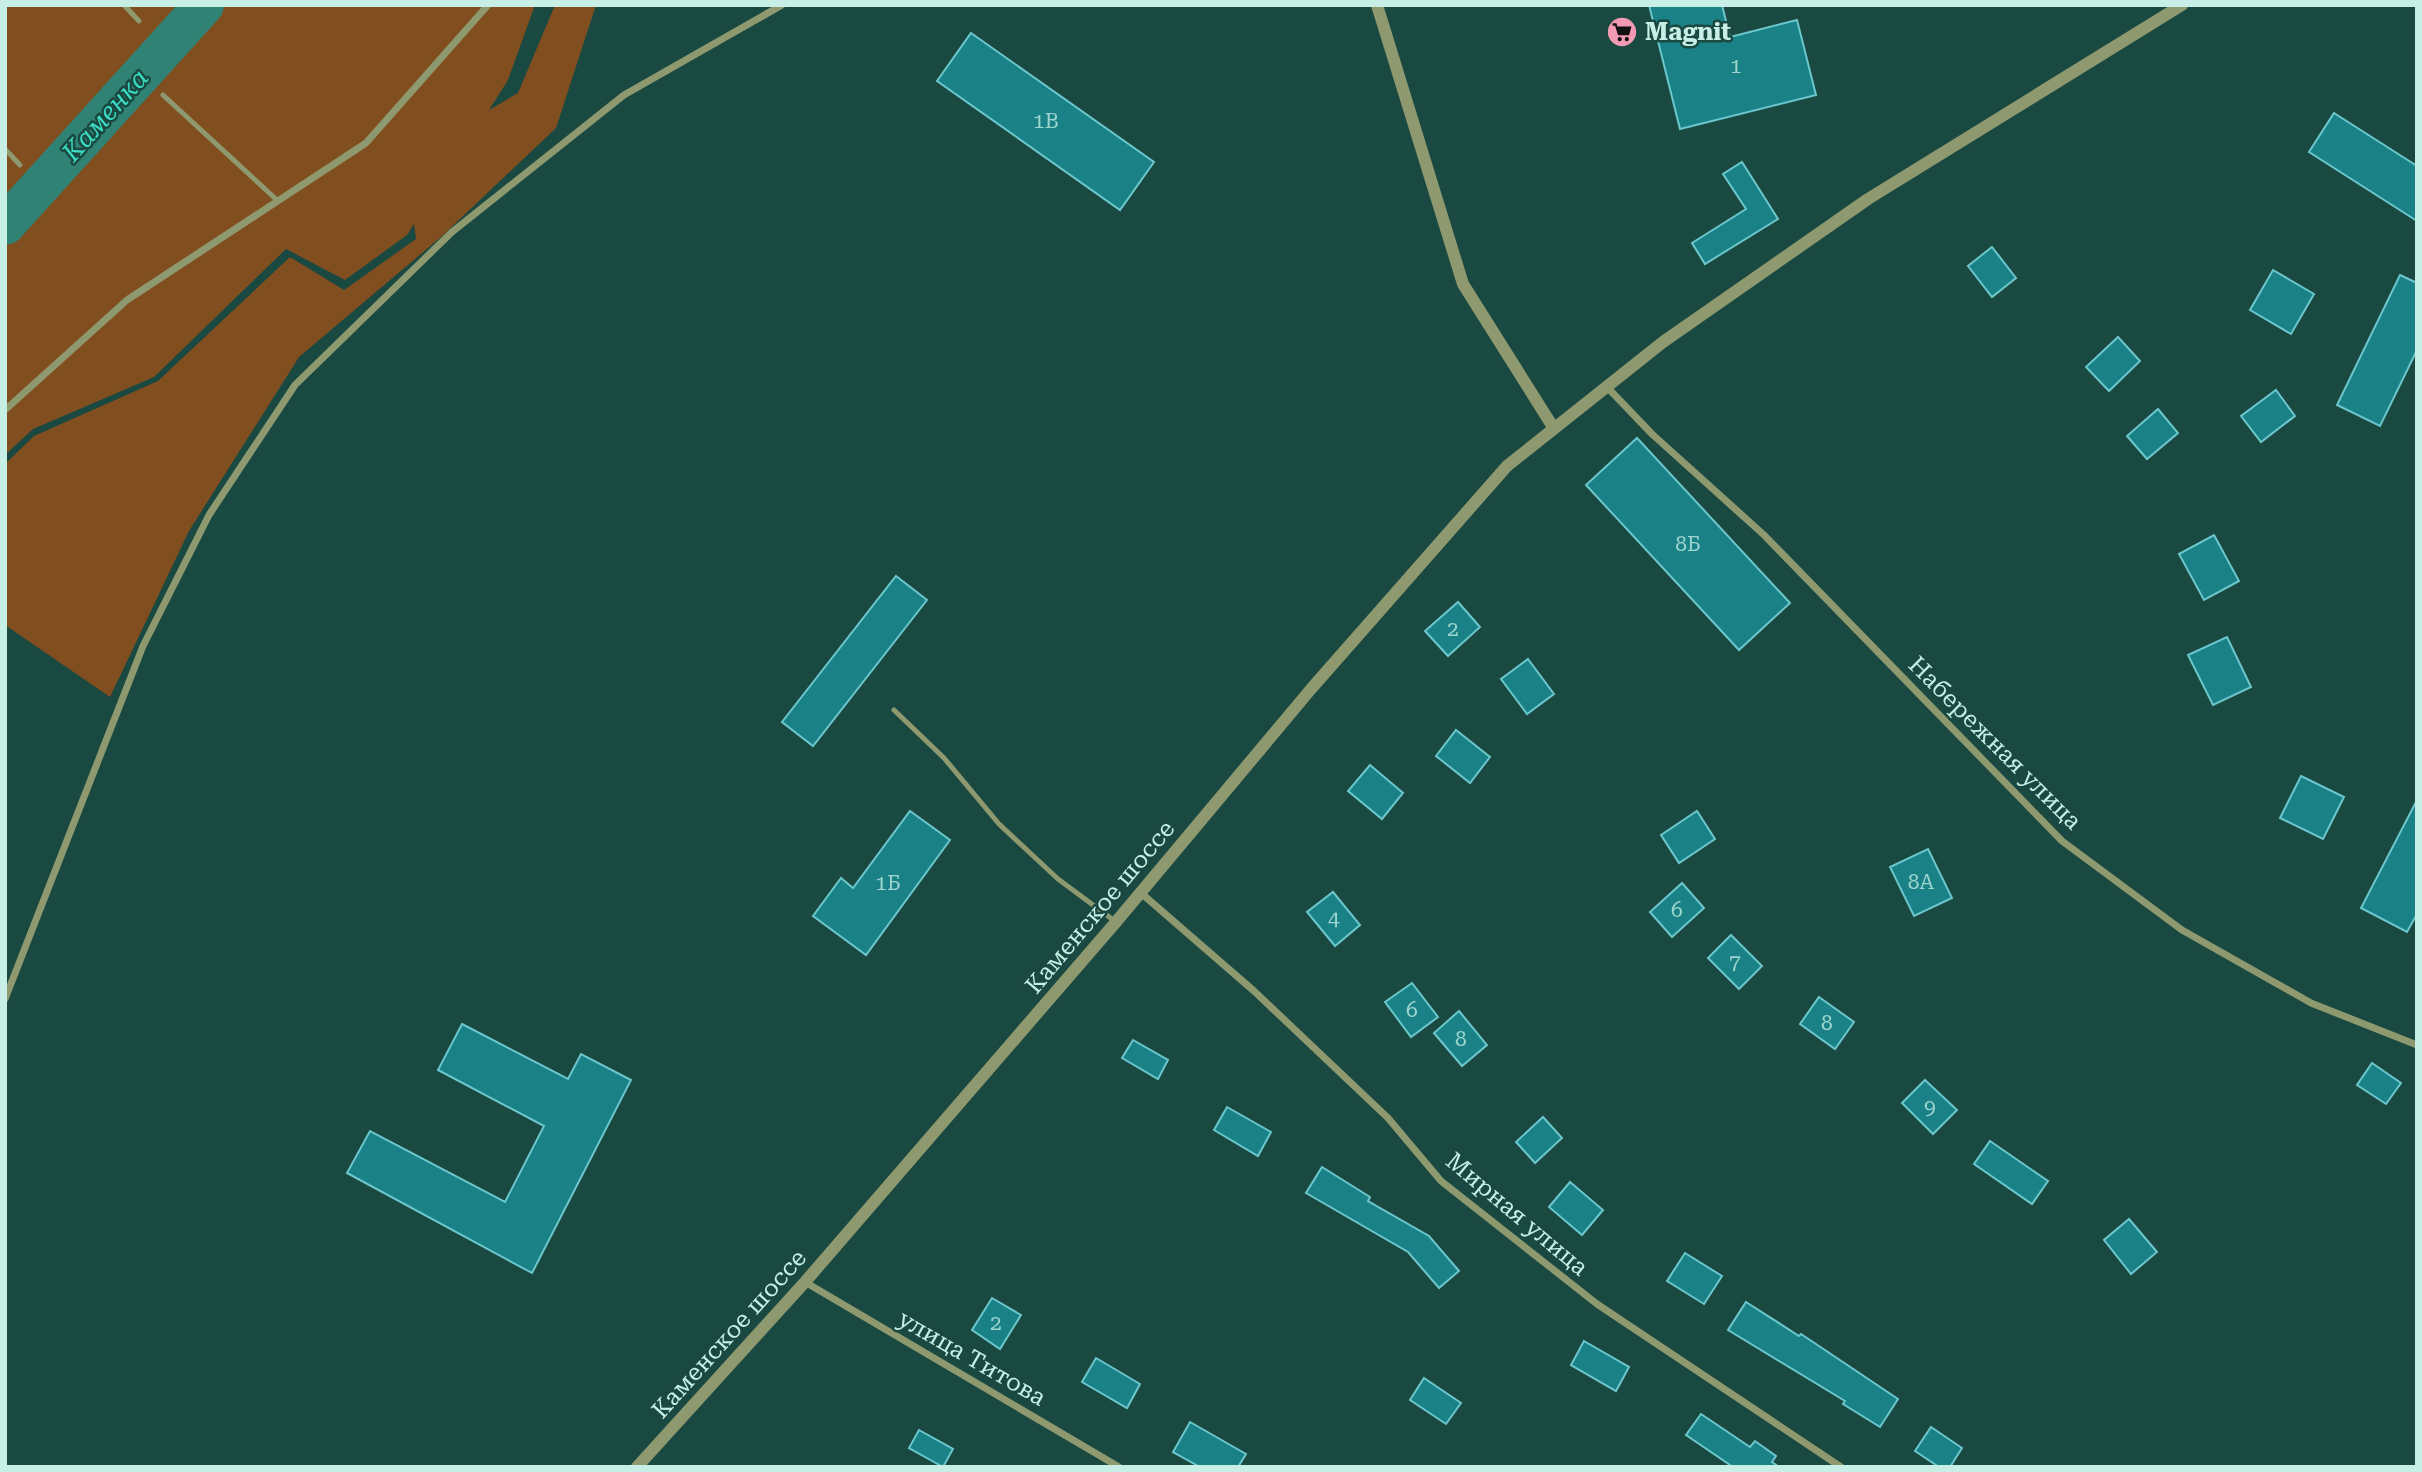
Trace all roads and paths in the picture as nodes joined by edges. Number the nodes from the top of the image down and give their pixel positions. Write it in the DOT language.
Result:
graph roads {
  1 [pos="124,5"];
  2 [pos="488,5"];
  3 [pos="782,5"];
  4 [pos="1377,5"];
  5 [pos="2182,5"];
  6 [pos="139,21"];
  7 [pos="163,95"];
  8 [pos="5,149"];
  9 [pos="20,165"];
  10 [pos="278,201"];
  11 [pos="1605,385"];
  12 [pos="5,410"];
  13 [pos="1553,427"];
  14 [pos="894,710"];
  15 [pos="1141,893"];
  16 [pos="1116,922"];
  17 [pos="5,999"];
  18 [pos="2417,1045"];
  19 [pos="805,1282"];
  20 [pos="637,1467"];
  21 [pos="1119,1467"];
  22 [pos="1841,1467"];
  1 -- 6 [label="lane"];
  2 -- 10 [label="street"];
  3 -- 17 [label="street"];
  4 -- 13 [label="street"];
  5 -- 11 [label="street, Каменское шоссе"];
  7 -- 10 [label="lane"];
  8 -- 9 [label="lane"];
  10 -- 12 [label="street"];
  11 -- 13 [label="street, Каменское шоссе"];
  11 -- 18 [label="street, Набережная улица"];
  13 -- 15 [label="street, Каменское шоссе"];
  14 -- 16 [label="lane"];
  15 -- 16 [label="street, Каменское шоссе"];
  15 -- 22 [label="street, Мирная улица"];
  16 -- 19 [label="street, Каменское шоссе"];
  19 -- 20 [label="street, Каменское шоссе"];
  19 -- 21 [label="street, улица Титова"];
}
